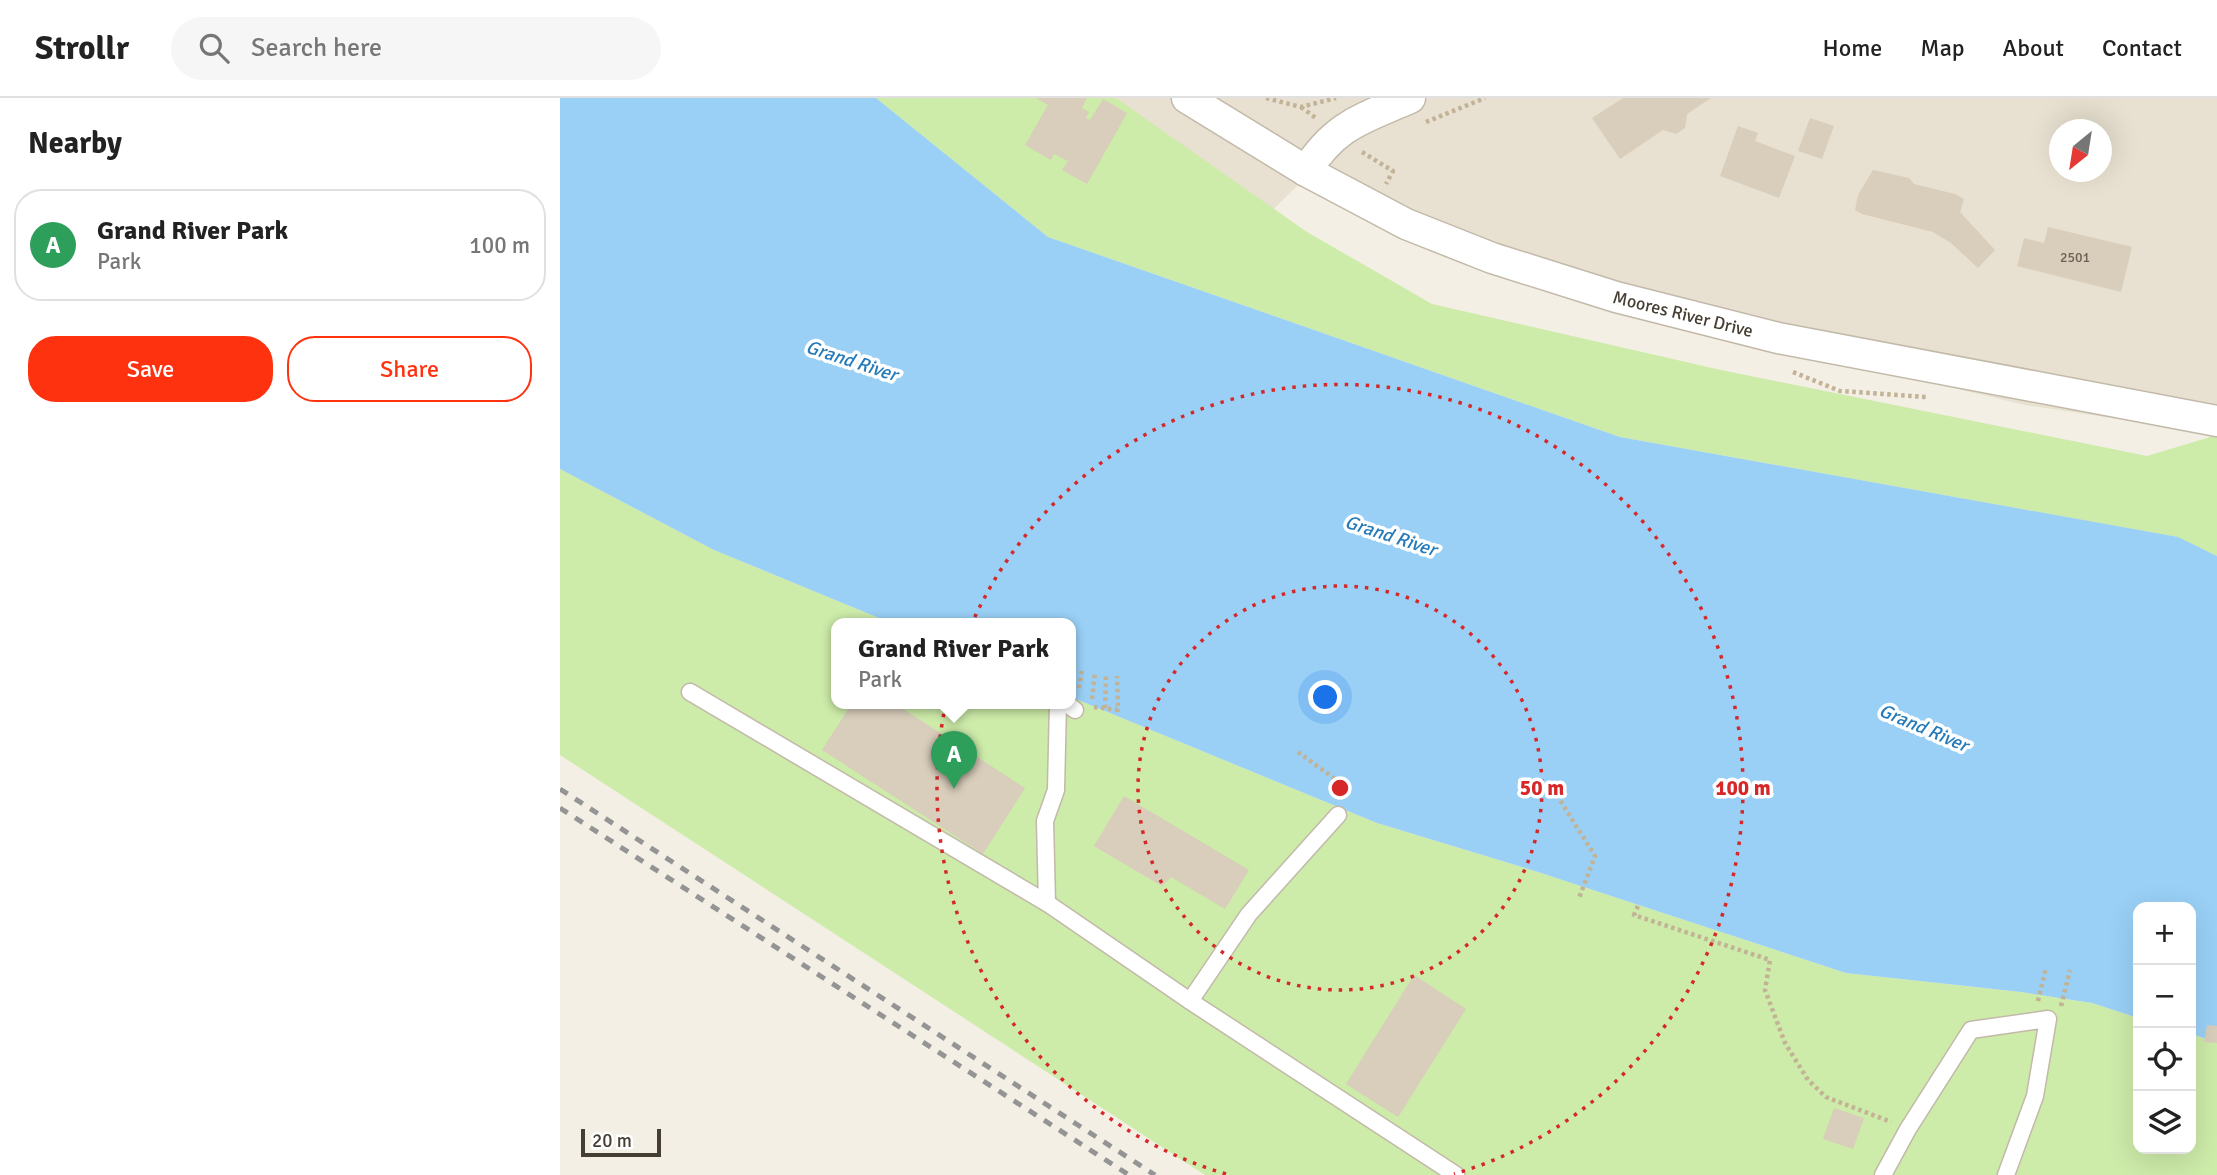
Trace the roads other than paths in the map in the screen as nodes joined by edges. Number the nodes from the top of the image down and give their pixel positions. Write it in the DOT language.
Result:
graph roads {
  1 [pos="1187,98"];
  2 [pos="1410,98"];
  3 [pos="1306,171"];
  4 [pos="2217,421"];
  5 [pos="690,692"];
  6 [pos="1058,709"];
  7 [pos="1338,815"];
  8 [pos="1047,903"];
  9 [pos="1190,1001"];
  10 [pos="1456,1175"];
  11 [pos="1883,1175"];
  12 [pos="2006,1175"];
  1 -- 3 [label="street, Moores River Drive"];
  2 -- 3 [label="street"];
  3 -- 4 [label="street, Moores River Drive"];
  5 -- 8 [label="lane"];
  6 -- 8 [label="lane"];
  7 -- 9 [label="lane"];
  8 -- 9 [label="lane"];
  9 -- 10 [label="lane"];
  11 -- 12 [label="lane"];
}
